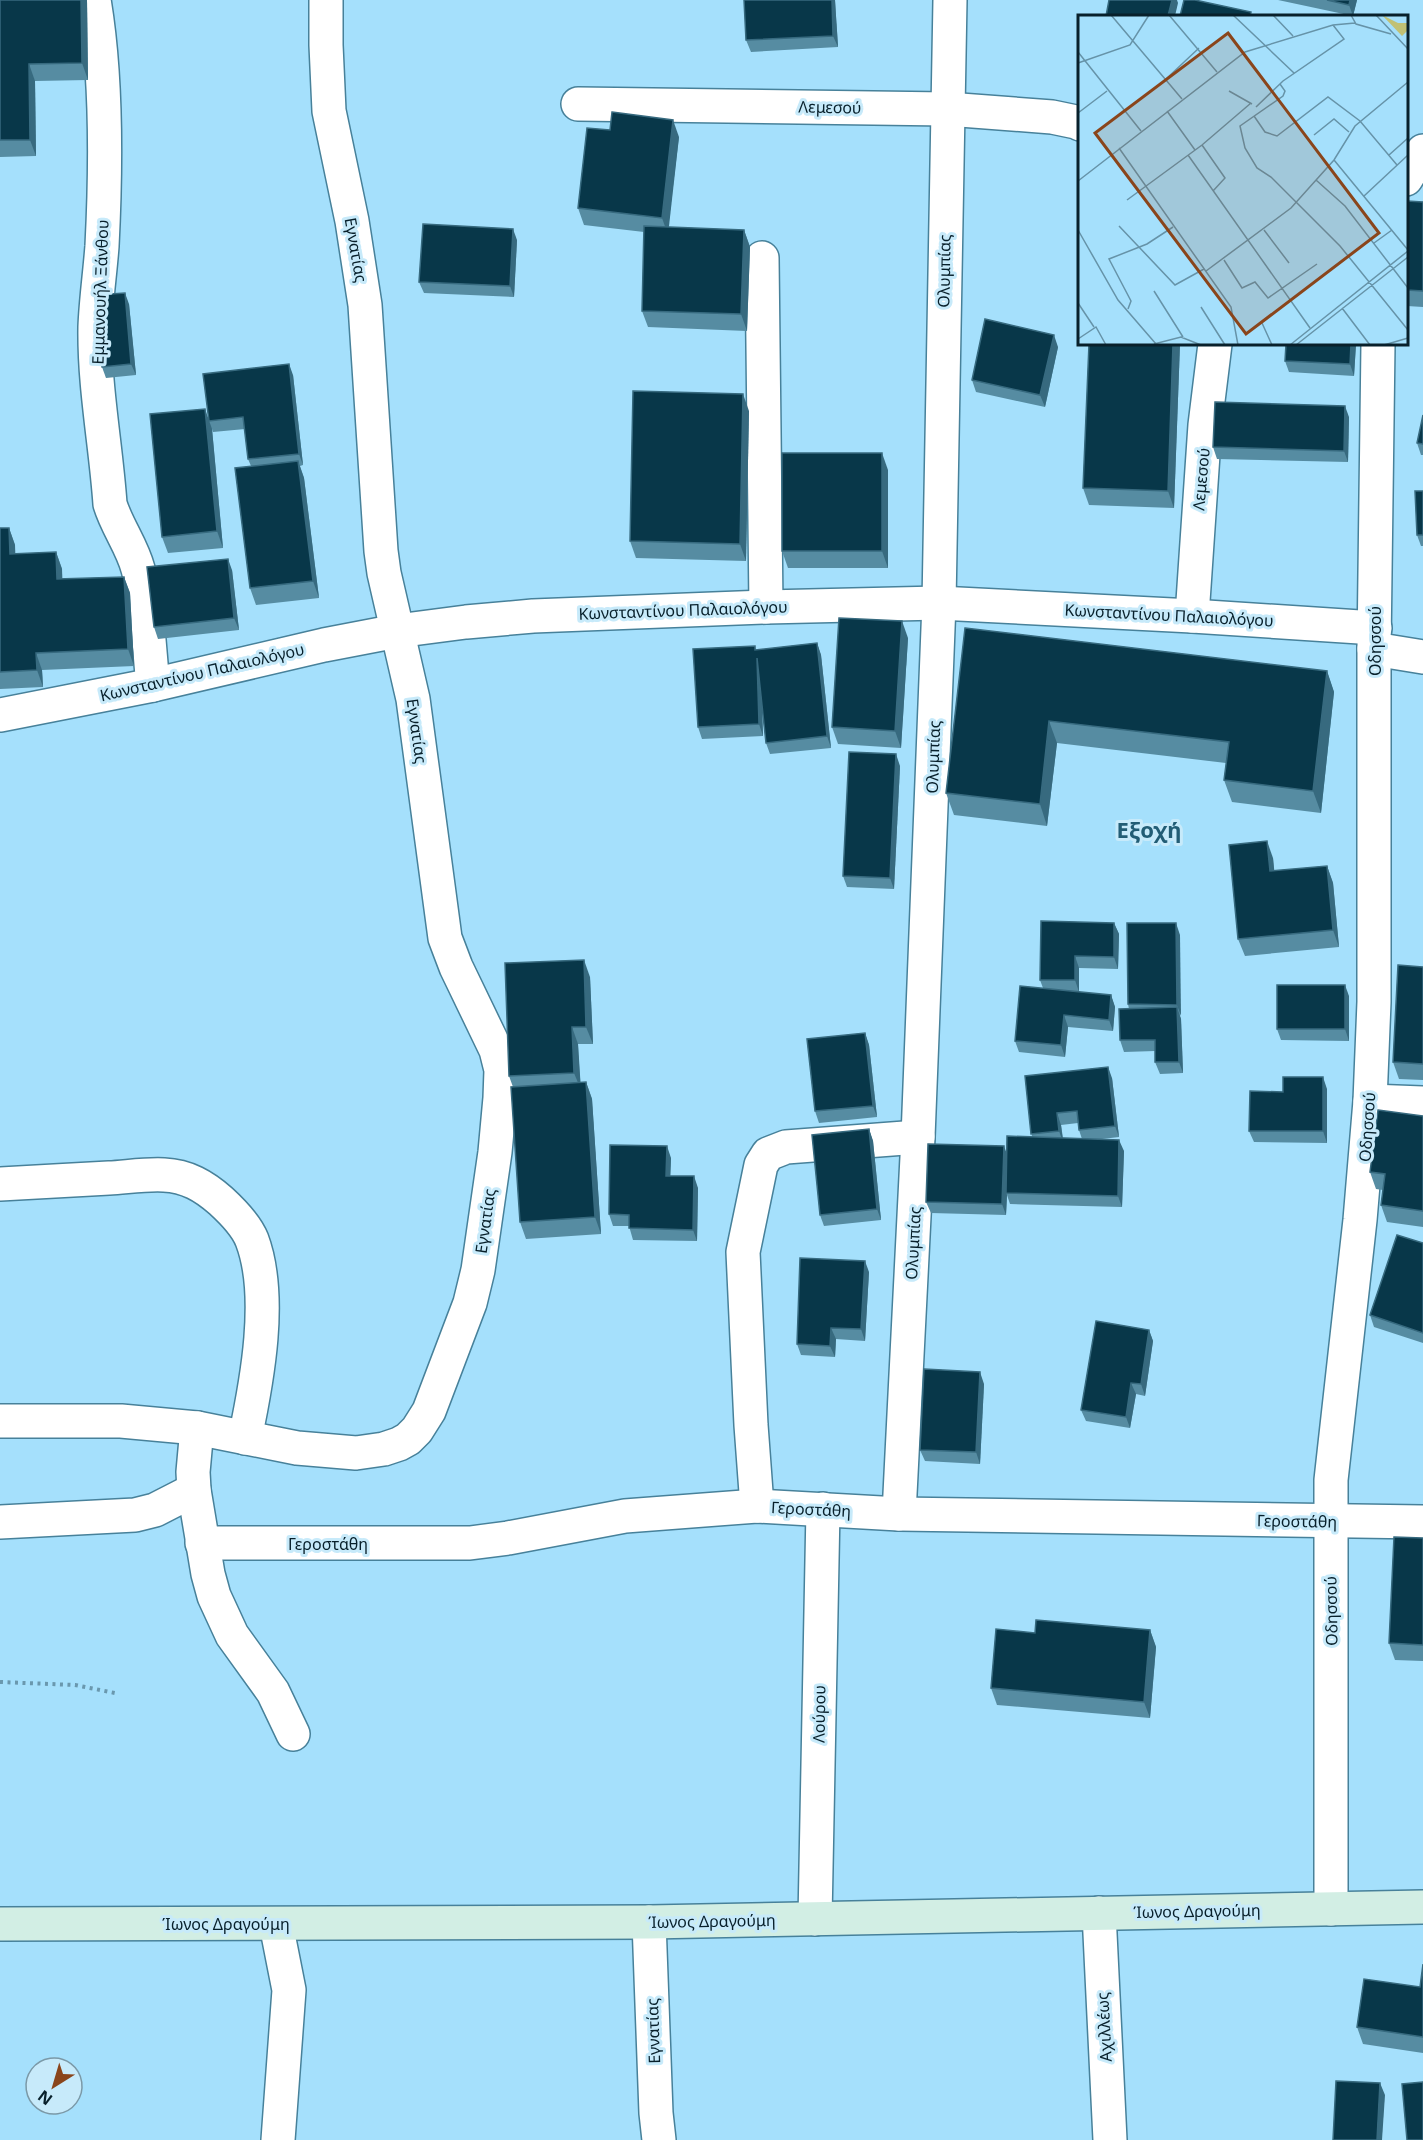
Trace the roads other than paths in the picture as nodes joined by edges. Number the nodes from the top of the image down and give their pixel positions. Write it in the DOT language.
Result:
graph roads {
  1 [pos="94,0"];
  2 [pos="326,0"];
  3 [pos="950,0"];
  4 [pos="578,104"];
  5 [pos="947,109"];
  6 [pos="1078,123"];
  7 [pos="1423,151"];
  8 [pos="1408,176"];
  9 [pos="762,258"];
  10 [pos="1215,345"];
  11 [pos="1378,345"];
  12 [pos="939,603"];
  13 [pos="766,607"];
  14 [pos="1192,616"];
  15 [pos="398,631"];
  16 [pos="1375,638"];
  17 [pos="1423,657"];
  18 [pos="153,686"];
  19 [pos="0,715"];
  20 [pos="1370,1101"];
  21 [pos="1423,1103"];
  22 [pos="918,1137"];
  23 [pos="0,1184"];
  24 [pos="0,1421"];
  25 [pos="198,1428"];
  26 [pos="245,1438"];
  27 [pos="194,1491"];
  28 [pos="757,1506"];
  29 [pos="823,1509"];
  30 [pos="899,1514"];
  31 [pos="0,1522"];
  32 [pos="1330,1522"];
  33 [pos="1423,1522"];
  34 [pos="202,1543"];
  35 [pos="293,1734"];
  36 [pos="1423,1907"];
  37 [pos="1331,1909"];
  38 [pos="1099,1913"];
  39 [pos="815,1919"];
  40 [pos="649,1922"];
  41 [pos="0,1924"];
  42 [pos="276,1924"];
  43 [pos="278,2140"];
  44 [pos="659,2140"];
  45 [pos="1110,2140"];
  1 -- 18 [label="street, Εμμανουήλ Ξάνθου"];
  2 -- 15 [label="street, Εγνατίας"];
  3 -- 5 [label="street, Ολυμπίας"];
  4 -- 5 [label="street, Λεμεσού"];
  5 -- 6 [label="street, Λεμεσού"];
  5 -- 12 [label="street, Ολυμπίας"];
  7 -- 8 [label="street"];
  9 -- 13 [label="street"];
  10 -- 14 [label="street, Λεμεσού"];
  11 -- 16 [label="street, Οδησσού"];
  12 -- 13 [label="street, Κωνσταντίνου Παλαιολόγου"];
  12 -- 14 [label="street, Κωνσταντίνου Παλαιολόγου"];
  12 -- 22 [label="street, Ολυμπίας"];
  13 -- 15 [label="street, Κωνσταντίνου Παλαιολόγου"];
  14 -- 16 [label="street, Κωνσταντίνου Παλαιολόγου"];
  15 -- 18 [label="street, Κωνσταντίνου Παλαιολόγου"];
  15 -- 26 [label="street, Εγνατίας"];
  16 -- 17 [label="street, Κωνσταντίνου Παλαιολόγου"];
  16 -- 20 [label="street, Οδησσού"];
  18 -- 19 [label="street, Κωνσταντίνου Παλαιολόγου"];
  20 -- 21 [label="street"];
  20 -- 32 [label="street, Οδησσού"];
  22 -- 28 [label="street"];
  22 -- 30 [label="street, Ολυμπίας"];
  23 -- 26 [label="street"];
  24 -- 25 [label="street"];
  25 -- 26 [label="street"];
  25 -- 27 [label="street"];
  27 -- 31 [label="street"];
  27 -- 34 [label="street"];
  28 -- 29 [label="street, Γεροστάθη"];
  28 -- 34 [label="street, Γεροστάθη"];
  29 -- 30 [label="street, Γεροστάθη"];
  29 -- 39 [label="street, Λούρου"];
  30 -- 32 [label="street, Γεροστάθη"];
  32 -- 33 [label="street, Γεροστάθη"];
  32 -- 37 [label="street, Οδησσού"];
  34 -- 35 [label="street"];
  36 -- 37 [label="main road, Ίωνος Δραγούμη"];
  37 -- 38 [label="main road, Ίωνος Δραγούμη"];
  38 -- 39 [label="main road, Ίωνος Δραγούμη"];
  38 -- 45 [label="street, Αχιλλέως"];
  39 -- 40 [label="main road, Ίωνος Δραγούμη"];
  40 -- 42 [label="main road, Ίωνος Δραγούμη"];
  40 -- 44 [label="street, Εγνατίας"];
  41 -- 42 [label="main road, Ίωνος Δραγούμη"];
  42 -- 43 [label="street"];
}
